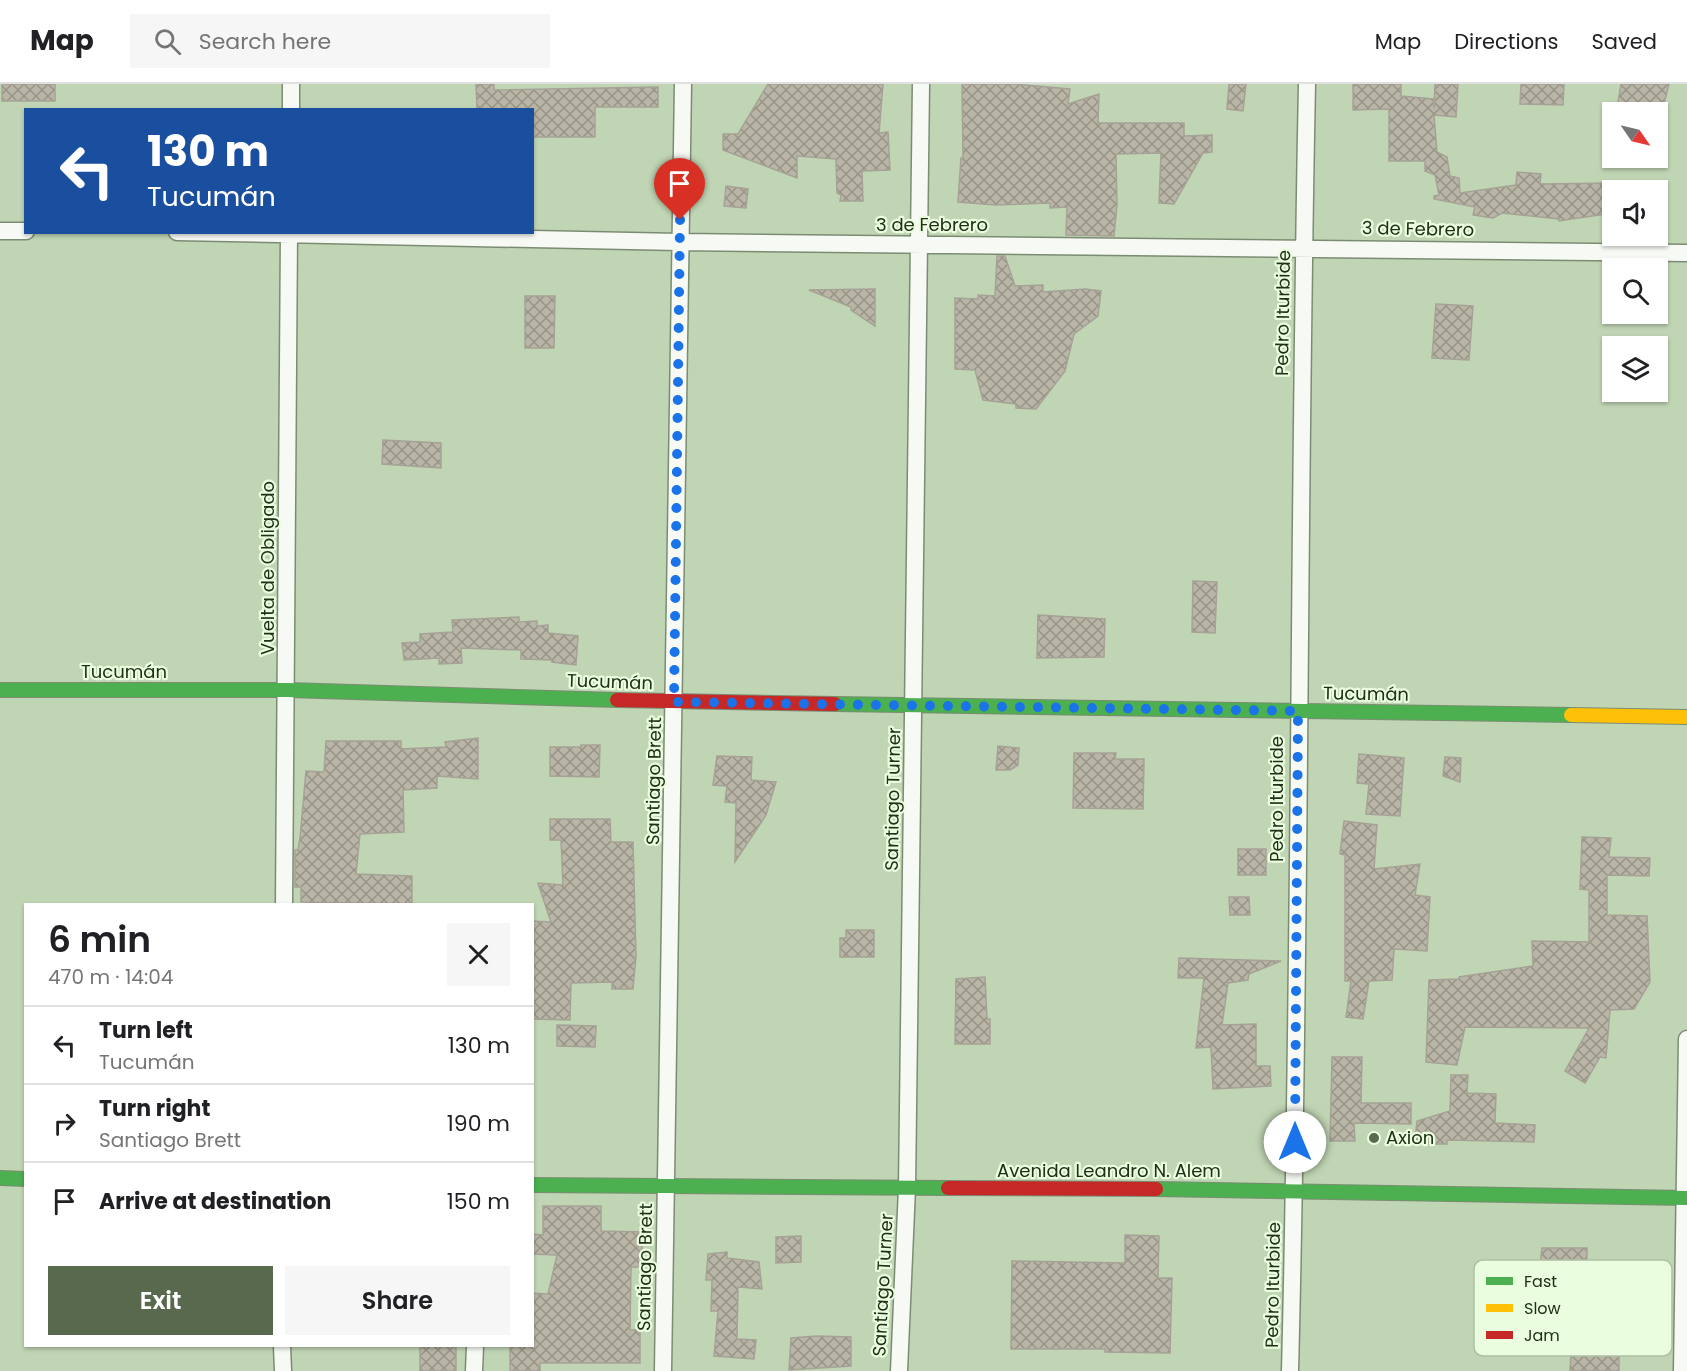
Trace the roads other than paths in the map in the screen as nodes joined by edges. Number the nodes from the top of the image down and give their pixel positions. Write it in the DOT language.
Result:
graph roads {
  1 [pos="291,84"];
  2 [pos="683,84"];
  3 [pos="921,84"];
  4 [pos="1307,84"];
  5 [pos="291,108"];
  6 [pos="0,231"];
  7 [pos="24,231"];
  8 [pos="289,234"];
  9 [pos="332,234"];
  10 [pos="679,242"];
  11 [pos="920,244"];
  12 [pos="1304,247"];
  13 [pos="1687,253"];
  14 [pos="0,690"];
  15 [pos="287,690"];
  16 [pos="674,702"];
  17 [pos="914,705"];
  18 [pos="1298,711"];
  19 [pos="1687,717"];
  20 [pos="284,903"];
  21 [pos="1687,1039"];
  22 [pos="0,1178"];
  23 [pos="24,1179"];
  24 [pos="534,1185"];
  25 [pos="666,1185"];
  26 [pos="907,1188"];
  27 [pos="1294,1190"];
  28 [pos="1686,1196"];
  29 [pos="282,1347"];
  30 [pos="475,1347"];
  31 [pos="283,1371"];
  32 [pos="474,1371"];
  33 [pos="663,1371"];
  34 [pos="899,1371"];
  35 [pos="1290,1371"];
  36 [pos="1682,1371"];
  1 -- 5 [label="street"];
  2 -- 10 [label="street, Santiago Brett"];
  3 -- 11 [label="street, Santiago Turner"];
  4 -- 12 [label="street, Pedro Iturbide"];
  6 -- 7 [label="street"];
  8 -- 15 [label="street, Vuelta de Obligado"];
  9 -- 10 [label="street, 3 de Febrero"];
  10 -- 11 [label="street, 3 de Febrero"];
  10 -- 16 [label="street, Santiago Brett"];
  11 -- 12 [label="street, 3 de Febrero"];
  11 -- 17 [label="street, Santiago Turner"];
  12 -- 13 [label="street, 3 de Febrero"];
  12 -- 18 [label="street, Pedro Iturbide"];
  14 -- 15 [label="street, Tucumán"];
  15 -- 16 [label="street, Tucumán"];
  15 -- 20 [label="street, Vuelta de Obligado"];
  16 -- 17 [label="street, Tucumán"];
  16 -- 25 [label="street, Santiago Brett"];
  17 -- 18 [label="street, Tucumán"];
  17 -- 26 [label="street, Santiago Turner"];
  18 -- 19 [label="street, Tucumán"];
  18 -- 27 [label="street, Pedro Iturbide"];
  21 -- 28 [label="street"];
  22 -- 23 [label="street"];
  24 -- 25 [label="street, Avenida Leandro N. Alem"];
  25 -- 26 [label="street, Avenida Leandro N. Alem"];
  25 -- 33 [label="street, Santiago Brett"];
  26 -- 27 [label="street, Avenida Leandro N. Alem"];
  26 -- 34 [label="street, Santiago Turner"];
  27 -- 28 [label="street, Avenida Leandro N. Alem"];
  27 -- 35 [label="street, Pedro Iturbide"];
  28 -- 36 [label="street"];
  29 -- 31 [label="street"];
  30 -- 32 [label="street"];
}
